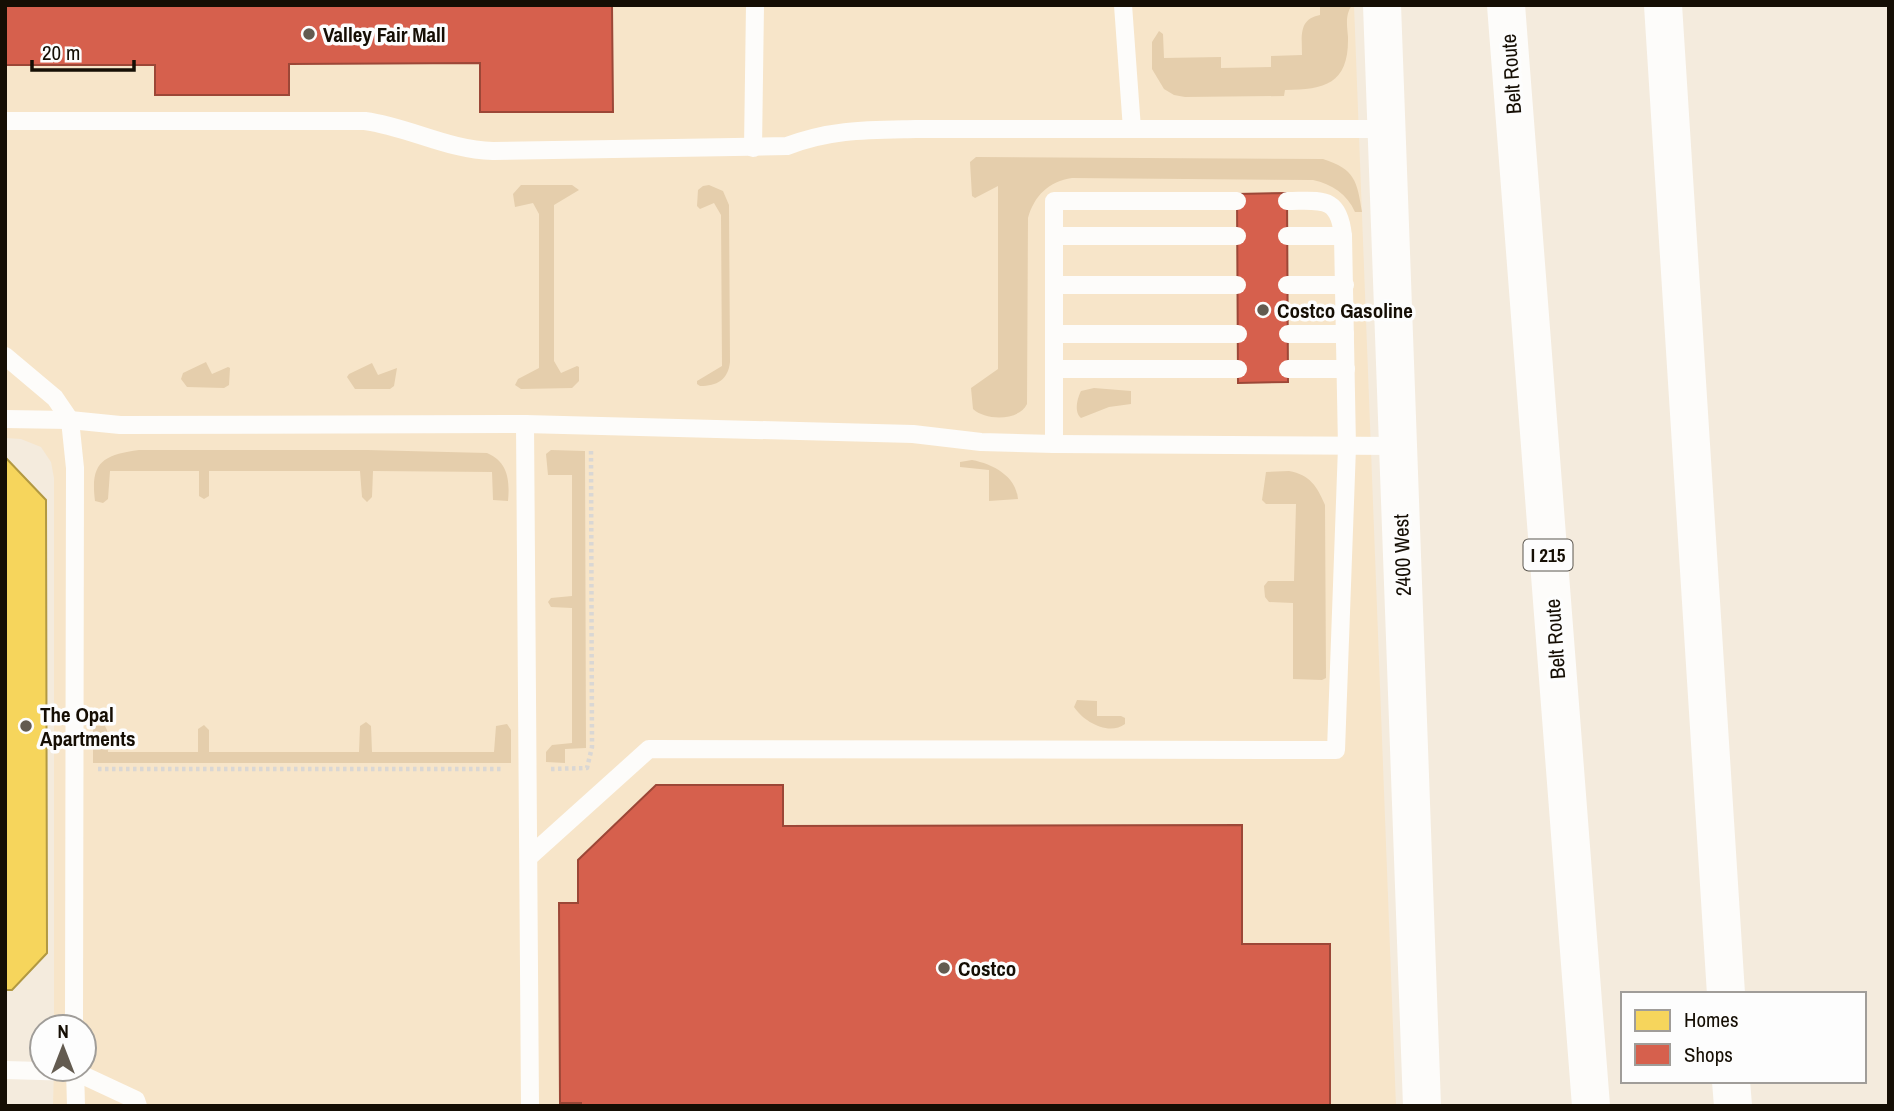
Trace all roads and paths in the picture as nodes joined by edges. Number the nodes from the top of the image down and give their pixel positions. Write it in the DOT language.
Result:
graph roads {
  1 [pos="755,5"];
  2 [pos="1123,5"];
  3 [pos="1382,5"];
  4 [pos="1506,5"];
  5 [pos="1663,5"];
  6 [pos="5,121"];
  7 [pos="1132,129"];
  8 [pos="1387,129"];
  9 [pos="753,148"];
  10 [pos="1237,201"];
  11 [pos="1287,201"];
  12 [pos="1054,236"];
  13 [pos="1237,236"];
  14 [pos="1287,236"];
  15 [pos="1343,236"];
  16 [pos="1054,285"];
  17 [pos="1237,285"];
  18 [pos="1287,285"];
  19 [pos="1345,285"];
  20 [pos="1054,334"];
  21 [pos="1238,334"];
  22 [pos="1288,334"];
  23 [pos="1345,334"];
  24 [pos="5,356"];
  25 [pos="1054,369"];
  26 [pos="1238,369"];
  27 [pos="1288,369"];
  28 [pos="1346,369"];
  29 [pos="5,419"];
  30 [pos="70,420"];
  31 [pos="526,424"];
  32 [pos="1054,444"];
  33 [pos="1398,446"];
  34 [pos="1347,447"];
  35 [pos="591,451"];
  36 [pos="93,769"];
  37 [pos="511,769"];
  38 [pos="543,769"];
  39 [pos="529,857"];
  40 [pos="1726,992"];
  41 [pos="74,1013"];
  42 [pos="5,1070"];
  43 [pos="28,1070"];
  44 [pos="98,1081"];
  45 [pos="76,1083"];
  46 [pos="1731,1083"];
  47 [pos="76,1106"];
  48 [pos="138,1106"];
  49 [pos="530,1106"];
  50 [pos="1422,1106"];
  51 [pos="1591,1106"];
  52 [pos="1733,1106"];
  1 -- 9 [label="lane"];
  2 -- 7 [label="lane"];
  3 -- 8 [label="main road, 2400 West"];
  4 -- 51 [label="main road, Belt Route / I 215"];
  5 -- 40 [label="main road"];
  6 -- 9 [label="lane"];
  7 -- 8 [label="lane"];
  7 -- 9 [label="lane"];
  8 -- 33 [label="main road, 2400 West"];
  10 -- 12 [label="lane"];
  11 -- 15 [label="lane"];
  12 -- 13 [label="lane"];
  12 -- 16 [label="lane"];
  14 -- 15 [label="lane"];
  15 -- 19 [label="lane"];
  16 -- 17 [label="lane"];
  16 -- 20 [label="lane"];
  18 -- 19 [label="lane"];
  19 -- 23 [label="lane"];
  20 -- 21 [label="lane"];
  20 -- 25 [label="lane"];
  22 -- 23 [label="lane"];
  23 -- 28 [label="lane"];
  24 -- 30 [label="lane"];
  25 -- 26 [label="lane"];
  25 -- 32 [label="lane"];
  27 -- 28 [label="lane"];
  28 -- 34 [label="lane"];
  29 -- 30 [label="lane"];
  30 -- 31 [label="lane"];
  30 -- 41 [label="lane"];
  31 -- 32 [label="lane"];
  31 -- 39 [label="lane"];
  32 -- 34 [label="lane"];
  33 -- 34 [label="lane"];
  33 -- 50 [label="main road, 2400 West"];
  34 -- 39 [label="lane"];
  35 -- 38 [label="path"];
  36 -- 37 [label="path"];
  39 -- 49 [label="lane"];
  42 -- 43 [label="lane"];
  44 -- 48 [label="lane"];
  45 -- 47 [label="lane"];
  46 -- 52 [label="main road"];
}
